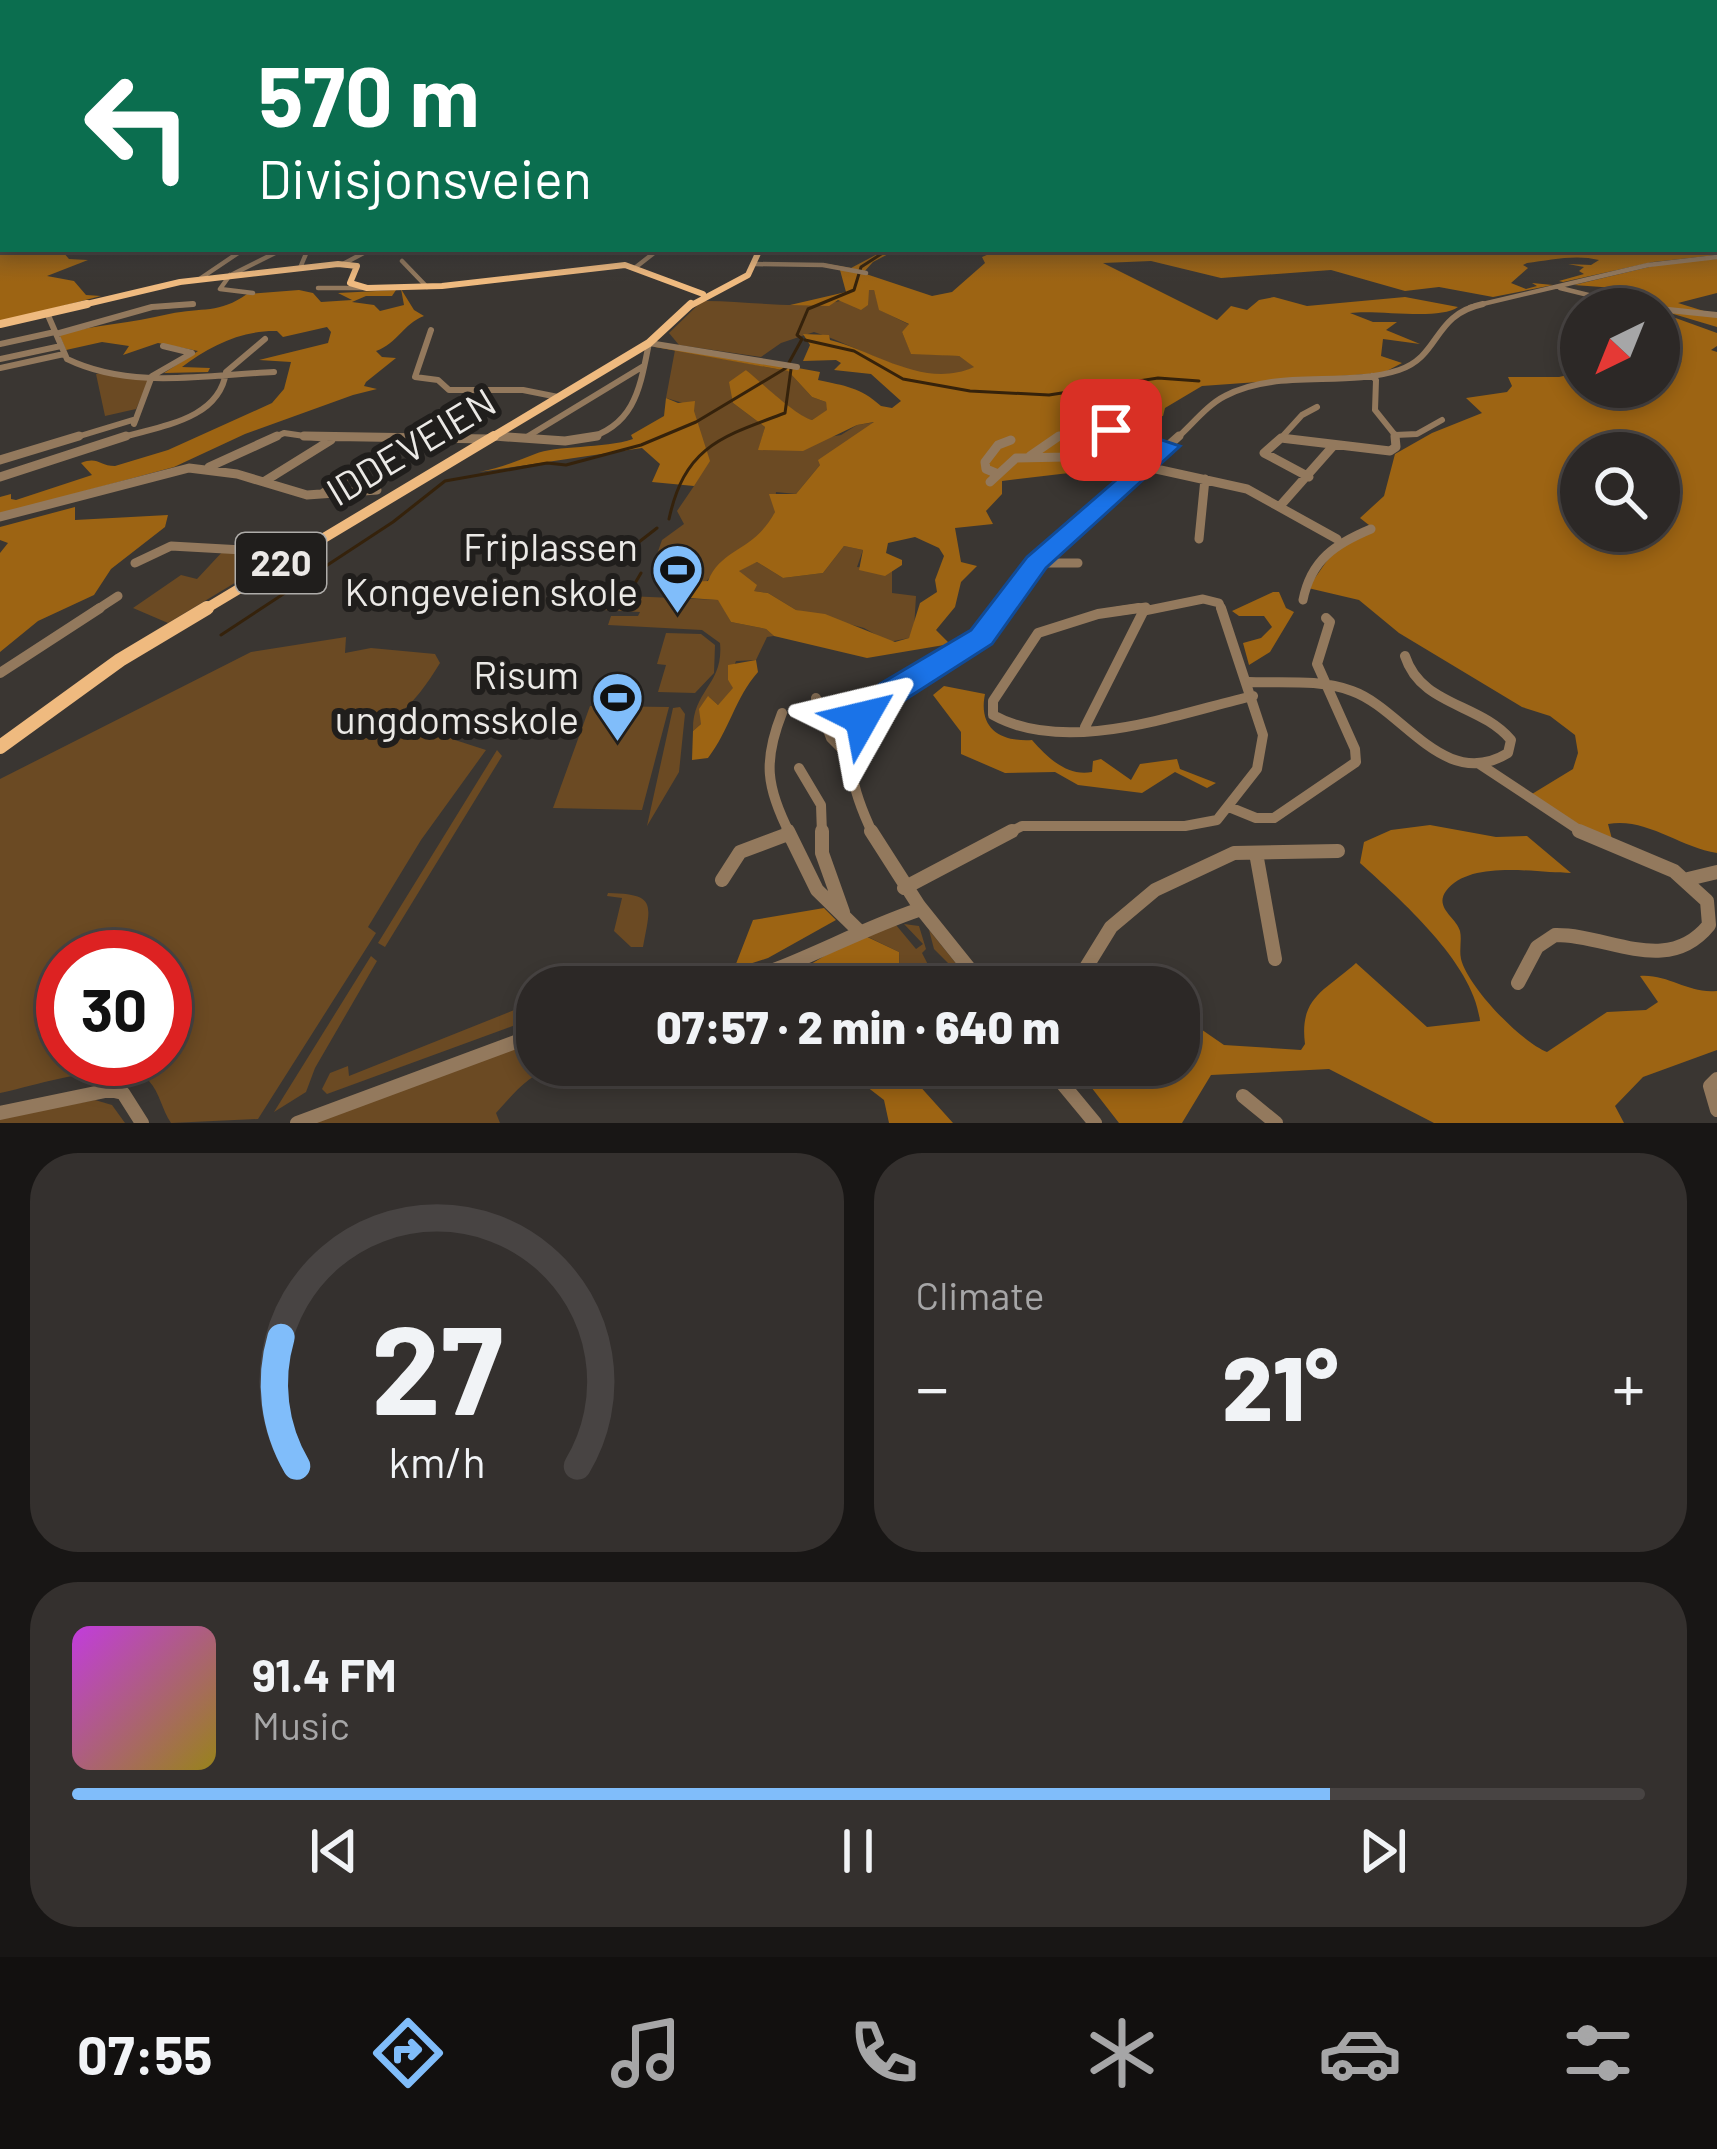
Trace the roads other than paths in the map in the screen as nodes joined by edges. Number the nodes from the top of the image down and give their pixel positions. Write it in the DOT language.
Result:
graph roads {
  1 [pos="240,252"];
  2 [pos="278,252"];
  3 [pos="307,252"];
  4 [pos="356,252"];
  5 [pos="654,252"];
  6 [pos="759,252"];
  7 [pos="1717,257"];
  8 [pos="402,261"];
  9 [pos="343,264"];
  10 [pos="755,264"];
  11 [pos="636,267"];
  12 [pos="300,268"];
  13 [pos="866,273"];
  14 [pos="230,275"];
  15 [pos="206,276"];
  16 [pos="1554,286"];
  17 [pos="427,287"];
  18 [pos="318,288"];
  19 [pos="367,288"];
  20 [pos="1561,288"];
  21 [pos="253,293"];
  22 [pos="703,294"];
  23 [pos="193,304"];
  24 [pos="1680,311"];
  25 [pos="47,314"];
  26 [pos="1717,315"];
  27 [pos="0,324"];
  28 [pos="431,330"];
  29 [pos="55,333"];
  30 [pos="265,339"];
  31 [pos="0,344"];
  32 [pos="163,346"];
  33 [pos="645,348"];
  34 [pos="62,350"];
  35 [pos="0,363"];
  36 [pos="642,367"];
  37 [pos="797,367"];
  38 [pos="226,372"];
  39 [pos="274,372"];
  40 [pos="152,376"];
  41 [pos="1372,376"];
  42 [pos="558,397"];
  43 [pos="1316,407"];
  44 [pos="1131,409"];
  45 [pos="136,419"];
  46 [pos="1442,420"];
  47 [pos="1077,428"];
  48 [pos="1117,430"];
  49 [pos="130,435"];
  50 [pos="1395,435"];
  51 [pos="492,437"];
  52 [pos="525,438"];
  53 [pos="1281,438"];
  54 [pos="401,439"];
  55 [pos="331,440"];
  56 [pos="1011,440"];
  57 [pos="1334,445"];
  58 [pos="1169,446"];
  59 [pos="1030,457"];
  60 [pos="0,460"];
  61 [pos="1147,467"];
  62 [pos="206,468"];
  63 [pos="998,474"];
  64 [pos="0,477"];
  65 [pos="1309,477"];
  66 [pos="1205,479"];
  67 [pos="266,481"];
  68 [pos="990,482"];
  69 [pos="396,494"];
  70 [pos="320,495"];
  71 [pos="1280,506"];
  72 [pos="0,517"];
  73 [pos="1371,529"];
  74 [pos="1199,539"];
  75 [pos="1337,539"];
  76 [pos="298,553"];
  77 [pos="135,562"];
  78 [pos="1037,562"];
  79 [pos="1078,563"];
  80 [pos="118,596"];
  81 [pos="1303,600"];
  82 [pos="1146,607"];
  83 [pos="1326,618"];
  84 [pos="1405,656"];
  85 [pos="0,673"];
  86 [pos="1325,686"];
  87 [pos="1251,689"];
  88 [pos="816,698"];
  89 [pos="782,713"];
  90 [pos="1085,728"];
  91 [pos="0,747"];
  92 [pos="847,754"];
  93 [pos="1478,763"];
  94 [pos="799,768"];
  95 [pos="1229,807"];
  96 [pos="788,834"];
  97 [pos="1338,851"];
  98 [pos="1256,853"];
  99 [pos="1717,872"];
  100 [pos="1688,879"];
  101 [pos="722,880"];
  102 [pos="904,888"];
  103 [pos="918,910"];
  104 [pos="843,912"];
  105 [pos="858,930"];
  106 [pos="1275,959"];
  107 [pos="791,966"];
  108 [pos="966,966"];
  109 [pos="1086,966"];
  110 [pos="1518,983"];
  111 [pos="516,1042"];
  112 [pos="1717,1079"];
  113 [pos="1063,1086"];
  114 [pos="1243,1096"];
  115 [pos="1717,1110"];
  116 [pos="0,1113"];
  117 [pos="1083,1114"];
  118 [pos="142,1123"];
  119 [pos="297,1123"];
  120 [pos="1096,1123"];
  121 [pos="1276,1123"];
  1 -- 15 [label="street"];
  2 -- 14 [label="street"];
  3 -- 12 [label="street"];
  4 -- 9 [label="street"];
  5 -- 11 [label="street"];
  6 -- 10 [label="main road"];
  7 -- 16 [label="street"];
  8 -- 17 [label="street"];
  9 -- 12 [label="main road"];
  9 -- 19 [label="main road"];
  10 -- 13 [label="street"];
  10 -- 22 [label="main road, IDDEVEIEN / 220"];
  11 -- 17 [label="main road"];
  11 -- 22 [label="main road"];
  12 -- 14 [label="main road"];
  14 -- 15 [label="main road"];
  14 -- 21 [label="street"];
  15 -- 25 [label="main road"];
  16 -- 20 [label="street"];
  16 -- 41 [label="street"];
  17 -- 19 [label="main road"];
  18 -- 19 [label="street"];
  22 -- 33 [label="main road, IDDEVEIEN / 220"];
  23 -- 29 [label="street"];
  24 -- 26 [label="street"];
  25 -- 27 [label="main road"];
  25 -- 29 [label="street"];
  28 -- 42 [label="street, IDDEVEIEN"];
  29 -- 31 [label="street"];
  29 -- 34 [label="street"];
  30 -- 38 [label="street"];
  32 -- 40 [label="street"];
  33 -- 36 [label="street"];
  33 -- 37 [label="street"];
  33 -- 42 [label="main road, IDDEVEIEN / 220"];
  34 -- 35 [label="street"];
  34 -- 40 [label="street"];
  36 -- 52 [label="street"];
  36 -- 52 [label="street"];
  38 -- 39 [label="street"];
  38 -- 40 [label="street"];
  38 -- 49 [label="street"];
  40 -- 45 [label="street"];
  41 -- 50 [label="street"];
  41 -- 58 [label="street"];
  42 -- 51 [label="main road, IDDEVEIEN / 220"];
  43 -- 53 [label="street"];
  44 -- 48 [label="street"];
  45 -- 49 [label="street"];
  45 -- 60 [label="street"];
  46 -- 50 [label="street"];
  47 -- 59 [label="street"];
  48 -- 58 [label="street"];
  48 -- 59 [label="street"];
  49 -- 64 [label="street"];
  50 -- 57 [label="street"];
  51 -- 52 [label="street"];
  51 -- 54 [label="street"];
  51 -- 69 [label="main road, IDDEVEIEN / 220"];
  53 -- 57 [label="street"];
  53 -- 65 [label="street"];
  54 -- 55 [label="street"];
  54 -- 70 [label="street"];
  55 -- 62 [label="street"];
  55 -- 67 [label="street"];
  56 -- 63 [label="street"];
  57 -- 65 [label="street"];
  58 -- 61 [label="street"];
  59 -- 63 [label="street"];
  61 -- 66 [label="street"];
  61 -- 78 [label="street"];
  62 -- 67 [label="street"];
  62 -- 72 [label="street"];
  63 -- 68 [label="street"];
  65 -- 71 [label="street"];
  66 -- 71 [label="street"];
  66 -- 74 [label="street"];
  67 -- 70 [label="street"];
  69 -- 70 [label="street"];
  69 -- 76 [label="main road, IDDEVEIEN / 220"];
  71 -- 75 [label="street"];
  73 -- 75 [label="street"];
  75 -- 81 [label="street"];
  76 -- 77 [label="street, IDDEVEIEN"];
  76 -- 91 [label="main road, IDDEVEIEN / 220"];
  78 -- 79 [label="street"];
  78 -- 92 [label="street"];
  80 -- 85 [label="street"];
  82 -- 87 [label="street"];
  82 -- 90 [label="street"];
  82 -- 90 [label="street"];
  83 -- 86 [label="street"];
  84 -- 93 [label="street"];
  86 -- 87 [label="street"];
  86 -- 93 [label="street"];
  86 -- 95 [label="street"];
  87 -- 90 [label="street"];
  87 -- 95 [label="street"];
  88 -- 92 [label="street"];
  89 -- 96 [label="street"];
  92 -- 102 [label="street"];
  93 -- 100 [label="street"];
  94 -- 104 [label="street"];
  95 -- 102 [label="street"];
  96 -- 101 [label="street"];
  96 -- 104 [label="street"];
  97 -- 98 [label="street"];
  98 -- 106 [label="street"];
  98 -- 109 [label="street"];
  99 -- 100 [label="street"];
  100 -- 110 [label="street"];
  102 -- 103 [label="street"];
  103 -- 105 [label="street"];
  103 -- 108 [label="street"];
  104 -- 105 [label="street"];
  105 -- 107 [label="street"];
  111 -- 119 [label="street"];
  112 -- 115 [label="street"];
  113 -- 117 [label="street"];
  114 -- 121 [label="street"];
  116 -- 118 [label="street"];
  117 -- 120 [label="street"];
}
